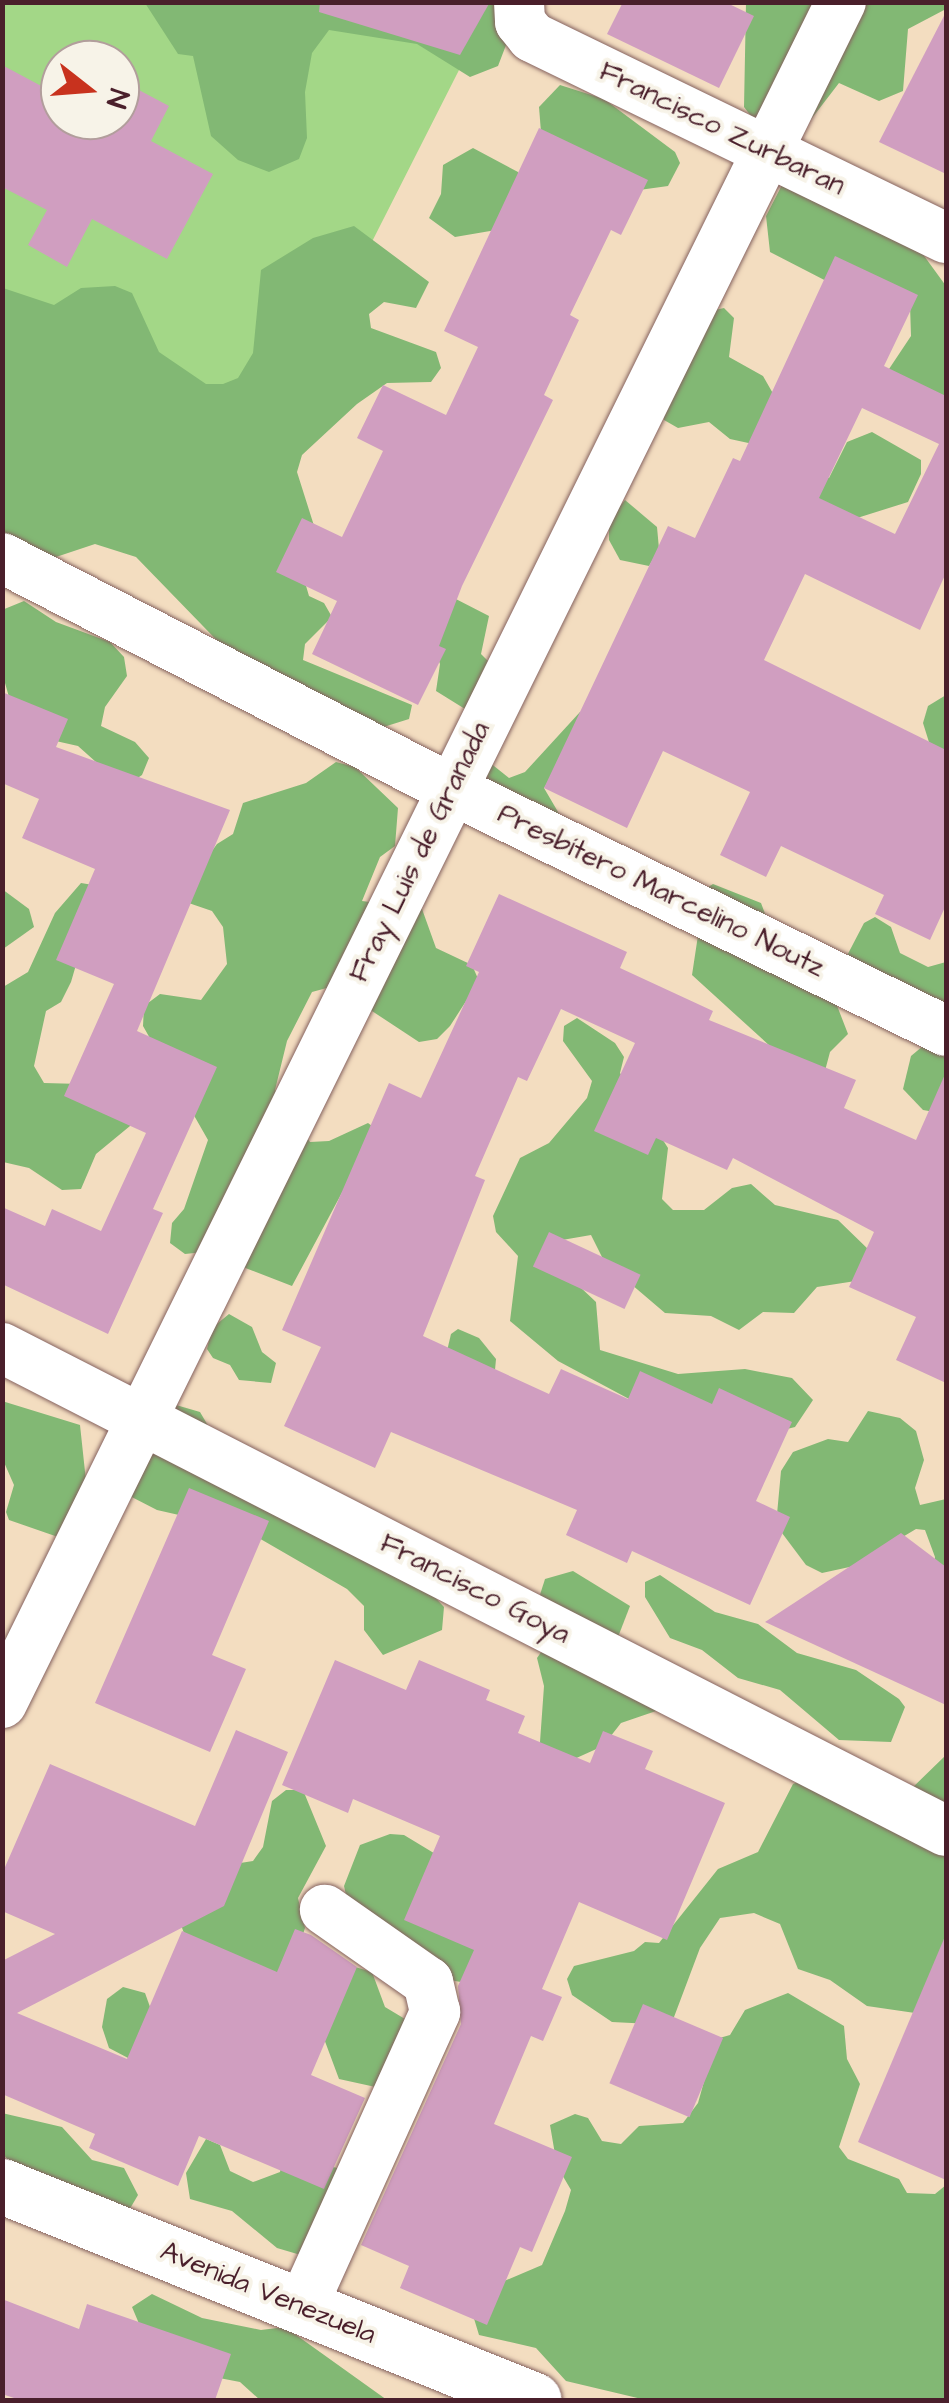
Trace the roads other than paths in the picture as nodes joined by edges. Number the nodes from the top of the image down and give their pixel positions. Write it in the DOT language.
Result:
graph roads {
  1 [pos="519,2"];
  2 [pos="841,2"];
  3 [pos="768,151"];
  4 [pos="946,238"];
  5 [pos="2,558"];
  6 [pos="451,788"];
  7 [pos="946,1031"];
  8 [pos="2,1348"];
  9 [pos="139,1417"];
  10 [pos="2,1703"];
  11 [pos="946,1831"];
  12 [pos="325,1910"];
  13 [pos="2,2186"];
  14 [pos="302,2307"];
  15 [pos="534,2400"];
  1 -- 3 [label="street, Francisco Zurbaran"];
  2 -- 3 [label="street, Fray Luis de Granada"];
  3 -- 4 [label="street, Francisco Zurbaran"];
  3 -- 6 [label="street, Fray Luis de Granada"];
  5 -- 6 [label="street, Presbítero Marcelino Noutz"];
  6 -- 7 [label="street, Presbítero Marcelino Noutz"];
  6 -- 9 [label="street, Fray Luis de Granada"];
  8 -- 9 [label="street, Francisco Goya"];
  9 -- 10 [label="street, Fray Luis de Granada"];
  9 -- 11 [label="street, Francisco Goya"];
  12 -- 14 [label="street"];
  13 -- 14 [label="main road, Avenida Venezuela"];
  14 -- 15 [label="main road, Avenida Venezuela"];
}
